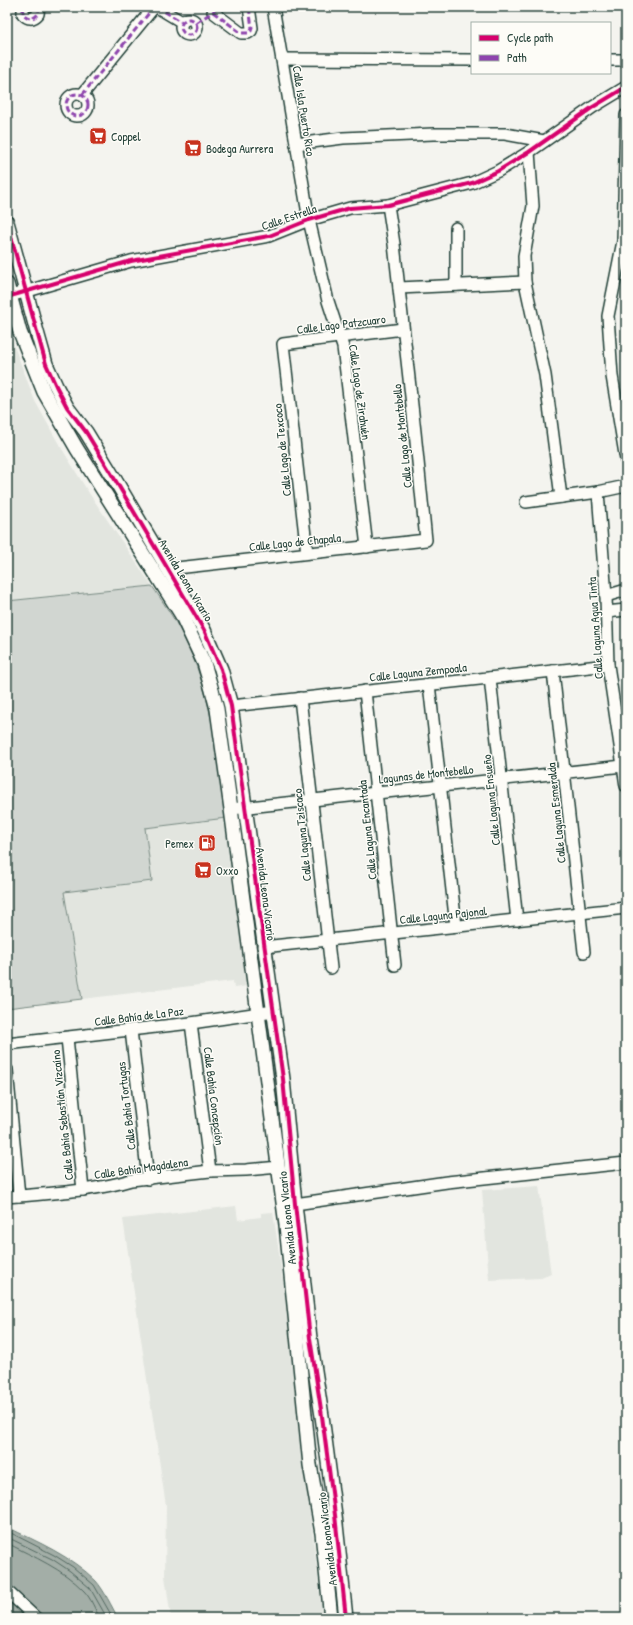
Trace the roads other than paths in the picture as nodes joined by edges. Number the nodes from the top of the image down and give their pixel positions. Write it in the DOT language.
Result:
graph roads {
  1 [pos="23,7"];
  2 [pos="39,7"];
  3 [pos="154,7"];
  4 [pos="157,7"];
  5 [pos="249,7"];
  6 [pos="274,7"];
  7 [pos="215,9"];
  8 [pos="283,59"];
  9 [pos="471,60"];
  10 [pos="611,60"];
  11 [pos="626,60"];
  12 [pos="626,88"];
  13 [pos="82,96"];
  14 [pos="626,115"];
  15 [pos="544,141"];
  16 [pos="296,144"];
  17 [pos="529,152"];
  18 [pos="388,204"];
  19 [pos="309,220"];
  20 [pos="7,222"];
  21 [pos="456,228"];
  22 [pos="624,241"];
  23 [pos="524,282"];
  24 [pos="456,285"];
  25 [pos="399,288"];
  26 [pos="8,292"];
  27 [pos="26,292"];
  28 [pos="403,329"];
  29 [pos="339,337"];
  30 [pos="283,344"];
  31 [pos="626,460"];
  32 [pos="626,486"];
  33 [pos="598,492"];
  34 [pos="561,497"];
  35 [pos="526,502"];
  36 [pos="426,540"];
  37 [pos="367,547"];
  38 [pos="307,553"];
  39 [pos="168,569"];
  40 [pos="626,590"];
  41 [pos="606,596"];
  42 [pos="626,610"];
  43 [pos="606,612"];
  44 [pos="608,665"];
  45 [pos="553,671"];
  46 [pos="490,678"];
  47 [pos="429,684"];
  48 [pos="364,691"];
  49 [pos="300,698"];
  50 [pos="231,706"];
  51 [pos="623,766"];
  52 [pos="564,772"];
  53 [pos="501,779"];
  54 [pos="440,786"];
  55 [pos="626,786"];
  56 [pos="376,793"];
  57 [pos="311,800"];
  58 [pos="245,807"];
  59 [pos="231,809"];
  60 [pos="626,908"];
  61 [pos="580,913"];
  62 [pos="517,920"];
  63 [pos="456,926"];
  64 [pos="391,933"];
  65 [pos="327,940"];
  66 [pos="263,947"];
  67 [pos="584,952"];
  68 [pos="395,965"];
  69 [pos="331,968"];
  70 [pos="274,1011"];
  71 [pos="259,1013"];
  72 [pos="191,1023"];
  73 [pos="130,1030"];
  74 [pos="67,1038"];
  75 [pos="7,1044"];
  76 [pos="7,1070"];
  77 [pos="626,1163"];
  78 [pos="279,1167"];
  79 [pos="210,1172"];
  80 [pos="148,1180"];
  81 [pos="83,1190"];
  82 [pos="19,1196"];
  83 [pos="7,1197"];
  84 [pos="295,1204"];
  85 [pos="7,1591"];
  86 [pos="36,1618"];
  87 [pos="331,1618"];
  88 [pos="346,1618"];
  1 -- 2 [label="street"];
  3 -- 13 [label="street"];
  4 -- 7 [label="street"];
  5 -- 7 [label="street"];
  6 -- 8 [label="street, Calle Isla Puerto Rico"];
  8 -- 9 [label="street"];
  8 -- 16 [label="street, Calle Isla Puerto Rico"];
  10 -- 11 [label="street"];
  12 -- 15 [label="street, Calle Estrella"];
  14 -- 22 [label="street"];
  15 -- 16 [label="street"];
  15 -- 17 [label="street, Calle Estrella"];
  16 -- 19 [label="street, Calle Isla Puerto Rico"];
  17 -- 18 [label="street, Calle Estrella"];
  17 -- 23 [label="street"];
  18 -- 19 [label="street, Calle Estrella"];
  18 -- 25 [label="street, Calle Lago de Montebello"];
  19 -- 27 [label="street, Calle Estrella"];
  19 -- 29 [label="street, Calle Lago de Zirahuén"];
  20 -- 27 [label="street, Avenida Leona Vicario"];
  21 -- 24 [label="street"];
  22 -- 31 [label="street"];
  23 -- 24 [label="street"];
  23 -- 34 [label="street"];
  24 -- 25 [label="street"];
  25 -- 28 [label="street, Calle Lago de Montebello"];
  26 -- 27 [label="street, Calle Estrella"];
  26 -- 59 [label="street, Avenida Leona Vicario"];
  27 -- 39 [label="street, Avenida Leona Vicario"];
  28 -- 29 [label="street, Calle Lago Patzcuaro"];
  28 -- 36 [label="street, Calle Lago de Montebello"];
  29 -- 30 [label="street, Calle Lago Patzcuaro"];
  29 -- 37 [label="street, Calle Lago de Zirahuén"];
  30 -- 38 [label="street, Calle Lago de Texcoco"];
  32 -- 33 [label="street"];
  33 -- 34 [label="street"];
  33 -- 41 [label="street, Calle Laguna Agua Tinta"];
  34 -- 35 [label="street"];
  36 -- 37 [label="street, Calle Lago de Chapala"];
  37 -- 38 [label="street, Calle Lago de Chapala"];
  38 -- 39 [label="street, Calle Lago de Chapala"];
  39 -- 50 [label="street, Avenida Leona Vicario"];
  40 -- 41 [label="street"];
  41 -- 43 [label="street, Calle Laguna Agua Tinta"];
  42 -- 43 [label="street"];
  43 -- 44 [label="street, Calle Laguna Agua Tinta"];
  44 -- 45 [label="street, Calle Laguna Zempoala"];
  44 -- 51 [label="street, Calle Laguna Agua Tinta"];
  45 -- 46 [label="street, Calle Laguna Zempoala"];
  45 -- 52 [label="street, Calle Laguna Esmeralda"];
  46 -- 47 [label="street, Calle Laguna Zempoala"];
  46 -- 53 [label="street, Calle Laguna Ensueño"];
  47 -- 48 [label="street, Calle Laguna Zempoala"];
  47 -- 54 [label="street"];
  48 -- 49 [label="street, Calle Laguna Zempoala"];
  48 -- 56 [label="street, Calle Laguna Encantada"];
  49 -- 50 [label="street, Calle Laguna Zempoala"];
  49 -- 57 [label="street, Calle Laguna Tziscaco"];
  50 -- 58 [label="street, Avenida Leona Vicario"];
  51 -- 52 [label="street, Lagunas de Montebello"];
  51 -- 55 [label="street, Calle Laguna Agua Tinta"];
  52 -- 53 [label="street, Lagunas de Montebello"];
  52 -- 61 [label="street, Calle Laguna Esmeralda"];
  53 -- 54 [label="street, Lagunas de Montebello"];
  53 -- 62 [label="street, Calle Laguna Ensueño"];
  54 -- 56 [label="street, Lagunas de Montebello"];
  54 -- 63 [label="street"];
  56 -- 57 [label="street, Lagunas de Montebello"];
  56 -- 64 [label="street, Calle Laguna Encantada"];
  57 -- 58 [label="street, Lagunas de Montebello"];
  57 -- 65 [label="street, Calle Laguna Tziscaco"];
  58 -- 59 [label="street, Lagunas de Montebello"];
  58 -- 66 [label="street, Avenida Leona Vicario"];
  59 -- 71 [label="street, Avenida Leona Vicario"];
  60 -- 61 [label="street, Calle Laguna Pajonal"];
  61 -- 62 [label="street, Calle Laguna Pajonal"];
  61 -- 67 [label="street, Calle Laguna Esmeralda"];
  62 -- 63 [label="street, Calle Laguna Pajonal"];
  63 -- 64 [label="street, Calle Laguna Pajonal"];
  64 -- 65 [label="street, Calle Laguna Pajonal"];
  64 -- 68 [label="street, Calle Laguna Encantada"];
  65 -- 66 [label="street, Calle Laguna Pajonal"];
  65 -- 69 [label="street, Calle Laguna Tziscaco"];
  66 -- 70 [label="street, Avenida Leona Vicario"];
  70 -- 71 [label="street, Calle Bahía de La Paz"];
  70 -- 84 [label="street, Avenida Leona Vicario"];
  71 -- 72 [label="street, Calle Bahía de La Paz"];
  71 -- 78 [label="street, Avenida Leona Vicario"];
  72 -- 73 [label="street, Calle Bahía de La Paz"];
  72 -- 79 [label="street, Calle Bahía Concepción"];
  73 -- 74 [label="street, Calle Bahía de La Paz"];
  73 -- 80 [label="street, Calle Bahía Tortugas"];
  74 -- 75 [label="street, Calle Bahía de La Paz"];
  74 -- 81 [label="street, Calle Bahía Sebastián Vizcaíno"];
  76 -- 82 [label="street"];
  77 -- 84 [label="street"];
  78 -- 79 [label="street, Calle Bahía Magdalena"];
  78 -- 87 [label="street, Avenida Leona Vicario"];
  79 -- 80 [label="street, Calle Bahía Magdalena"];
  80 -- 81 [label="street, Calle Bahía Magdalena"];
  81 -- 82 [label="street, Calle Bahía Magdalena"];
  82 -- 83 [label="street, Calle Bahía Magdalena"];
  84 -- 88 [label="street, Avenida Leona Vicario"];
  85 -- 86 [label="street"];
}
